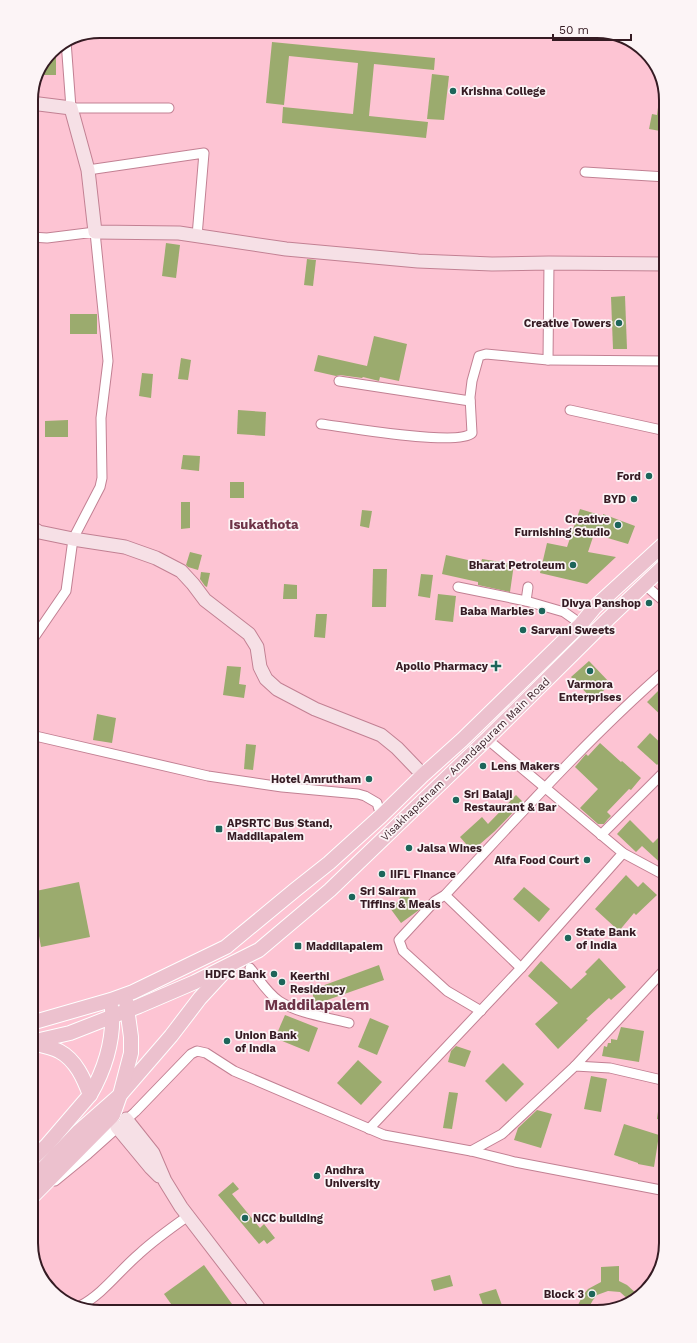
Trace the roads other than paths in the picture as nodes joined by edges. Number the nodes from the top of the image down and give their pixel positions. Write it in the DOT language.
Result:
graph roads {
  1 [pos="67,48"];
  2 [pos="38,104"];
  3 [pos="71,108"];
  4 [pos="169,108"];
  5 [pos="88,170"];
  6 [pos="585,172"];
  7 [pos="659,177"];
  8 [pos="95,232"];
  9 [pos="197,236"];
  10 [pos="38,237"];
  11 [pos="550,263"];
  12 [pos="659,264"];
  13 [pos="548,360"];
  14 [pos="659,361"];
  15 [pos="339,381"];
  16 [pos="470,401"];
  17 [pos="570,410"];
  18 [pos="321,424"];
  19 [pos="659,429"];
  20 [pos="38,532"];
  21 [pos="74,539"];
  22 [pos="659,548"];
  23 [pos="659,570"];
  24 [pos="644,584"];
  25 [pos="458,587"];
  26 [pos="528,587"];
  27 [pos="659,597"];
  28 [pos="526,601"];
  29 [pos="581,624"];
  30 [pos="38,632"];
  31 [pos="659,676"];
  32 [pos="38,737"];
  33 [pos="487,739"];
  34 [pos="423,775"];
  35 [pos="659,777"];
  36 [pos="545,788"];
  37 [pos="381,816"];
  38 [pos="600,835"];
  39 [pos="623,853"];
  40 [pos="659,872"];
  41 [pos="445,895"];
  42 [pos="230,965"];
  43 [pos="250,968"];
  44 [pos="521,968"];
  45 [pos="659,978"];
  46 [pos="125,995"];
  47 [pos="111,1000"];
  48 [pos="127,1010"];
  49 [pos="481,1011"];
  50 [pos="112,1016"];
  51 [pos="38,1021"];
  52 [pos="349,1023"];
  53 [pos="38,1040"];
  54 [pos="38,1044"];
  55 [pos="575,1066"];
  56 [pos="659,1079"];
  57 [pos="90,1095"];
  58 [pos="120,1095"];
  59 [pos="122,1120"];
  60 [pos="369,1128"];
  61 [pos="471,1151"];
  62 [pos="38,1153"];
  63 [pos="38,1183"];
  64 [pos="38,1184"];
  65 [pos="659,1190"];
  66 [pos="188,1216"];
  67 [pos="85,1303"];
  68 [pos="256,1305"];
  1 -- 3 [label="street"];
  2 -- 3 [label="street"];
  3 -- 4 [label="street"];
  3 -- 5 [label="street"];
  5 -- 8 [label="street"];
  5 -- 9 [label="street"];
  6 -- 7 [label="street"];
  8 -- 9 [label="street"];
  8 -- 10 [label="street"];
  8 -- 21 [label="street"];
  9 -- 11 [label="street"];
  11 -- 12 [label="street"];
  11 -- 13 [label="street"];
  13 -- 14 [label="street"];
  13 -- 16 [label="street"];
  15 -- 16 [label="street"];
  16 -- 18 [label="street"];
  17 -- 19 [label="street"];
  20 -- 21 [label="street"];
  21 -- 30 [label="street"];
  21 -- 34 [label="street"];
  22 -- 29 [label="main road, Visakhapatnam - Anandapuram Main Road"];
  23 -- 24 [label="main road, Visakhapatnam - Anandapuram Main Road"];
  24 -- 27 [label="street"];
  24 -- 33 [label="main road, Visakhapatnam - Anandapuram Main Road"];
  25 -- 28 [label="street"];
  26 -- 28 [label="street"];
  28 -- 29 [label="street"];
  29 -- 34 [label="main road, Visakhapatnam - Anandapuram Main Road"];
  31 -- 36 [label="street"];
  32 -- 37 [label="street"];
  33 -- 36 [label="street"];
  33 -- 42 [label="main road, Visakhapatnam - Anandapuram Main Road"];
  34 -- 37 [label="main road, Visakhapatnam - Anandapuram Main Road"];
  35 -- 38 [label="street"];
  36 -- 38 [label="street"];
  36 -- 41 [label="street"];
  37 -- 46 [label="main road, Visakhapatnam - Anandapuram Main Road"];
  38 -- 39 [label="street"];
  39 -- 40 [label="street"];
  39 -- 44 [label="street"];
  41 -- 44 [label="street"];
  41 -- 49 [label="street"];
  42 -- 48 [label="main road, Visakhapatnam - Anandapuram Main Road"];
  42 -- 58 [label="main road"];
  43 -- 52 [label="street"];
  44 -- 49 [label="street"];
  45 -- 55 [label="street"];
  46 -- 47 [label="main road, Visakhapatnam - Anandapuram Main Road"];
  46 -- 48 [label="main road"];
  47 -- 50 [label="main road"];
  47 -- 51 [label="main road, Visakhapatnam - Anandapuram Main Road"];
  48 -- 50 [label="main road, Visakhapatnam - Anandapuram Main Road"];
  48 -- 58 [label="main road"];
  49 -- 60 [label="street"];
  50 -- 53 [label="main road, Visakhapatnam - Anandapuram Main Road"];
  50 -- 57 [label="main road"];
  54 -- 57 [label="main road"];
  55 -- 56 [label="street"];
  55 -- 61 [label="street"];
  57 -- 62 [label="main road"];
  58 -- 63 [label="main road"];
  59 -- 60 [label="street"];
  59 -- 64 [label="street"];
  59 -- 66 [label="street"];
  60 -- 61 [label="street"];
  61 -- 65 [label="street"];
  66 -- 67 [label="street"];
  66 -- 68 [label="street"];
}
